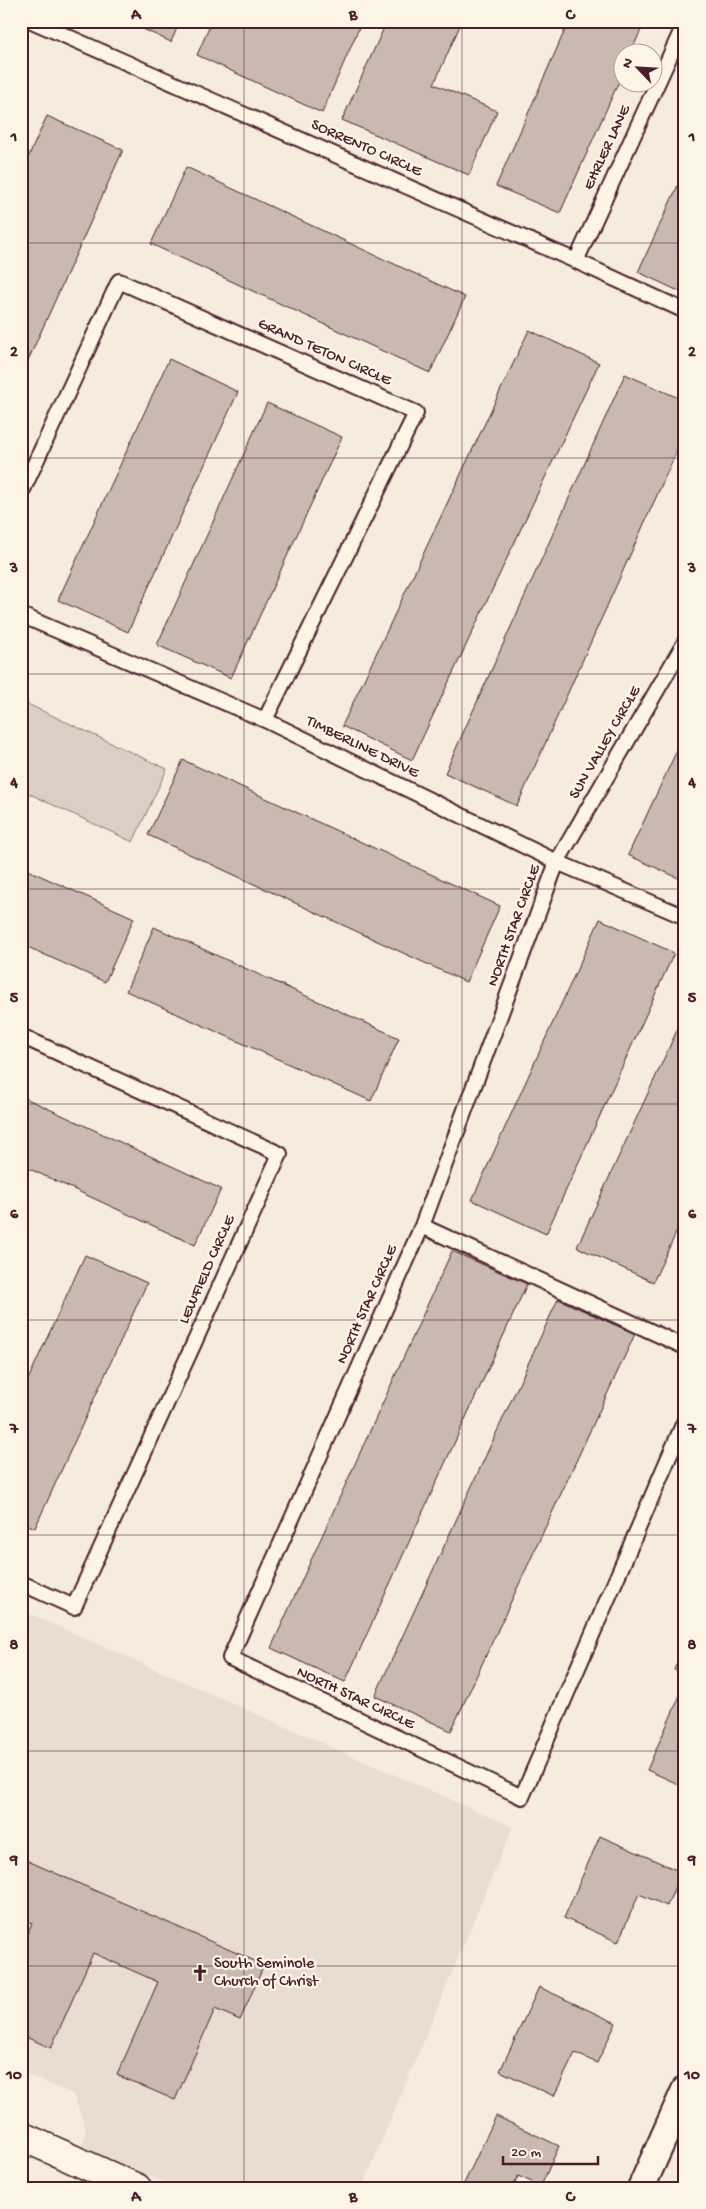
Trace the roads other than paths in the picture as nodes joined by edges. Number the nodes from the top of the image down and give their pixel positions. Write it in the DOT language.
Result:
graph roads {
  1 [pos="32,21"];
  2 [pos="685,22"];
  3 [pos="50,25"];
  4 [pos="576,261"];
  5 [pos="685,311"];
  6 [pos="21,494"];
  7 [pos="21,614"];
  8 [pos="685,642"];
  9 [pos="265,720"];
  10 [pos="557,862"];
  11 [pos="685,917"];
  12 [pos="21,1036"];
  13 [pos="422,1226"];
  14 [pos="685,1348"];
  15 [pos="685,1420"];
  16 [pos="21,1583"];
  17 [pos="685,2090"];
  18 [pos="21,2136"];
  19 [pos="137,2188"];
  20 [pos="641,2188"];
  1 -- 3 [label="lane, SORRENTO CIRCLE"];
  2 -- 4 [label="lane, EHRLER LANE"];
  3 -- 4 [label="lane, SORRENTO CIRCLE"];
  4 -- 5 [label="lane, SORRENTO CIRCLE"];
  6 -- 9 [label="lane, GRAND TETON CIRCLE"];
  7 -- 9 [label="lane, TIMBERLINE DRIVE"];
  8 -- 10 [label="lane, SUN VALLEY CIRCLE"];
  9 -- 10 [label="lane, TIMBERLINE DRIVE"];
  10 -- 11 [label="lane, TIMBERLINE DRIVE"];
  10 -- 13 [label="lane, NORTH STAR CIRCLE"];
  12 -- 16 [label="lane, LEWFIELD CIRCLE"];
  13 -- 14 [label="lane"];
  13 -- 15 [label="lane, NORTH STAR CIRCLE"];
  17 -- 20 [label="street"];
  18 -- 19 [label="street"];
}
